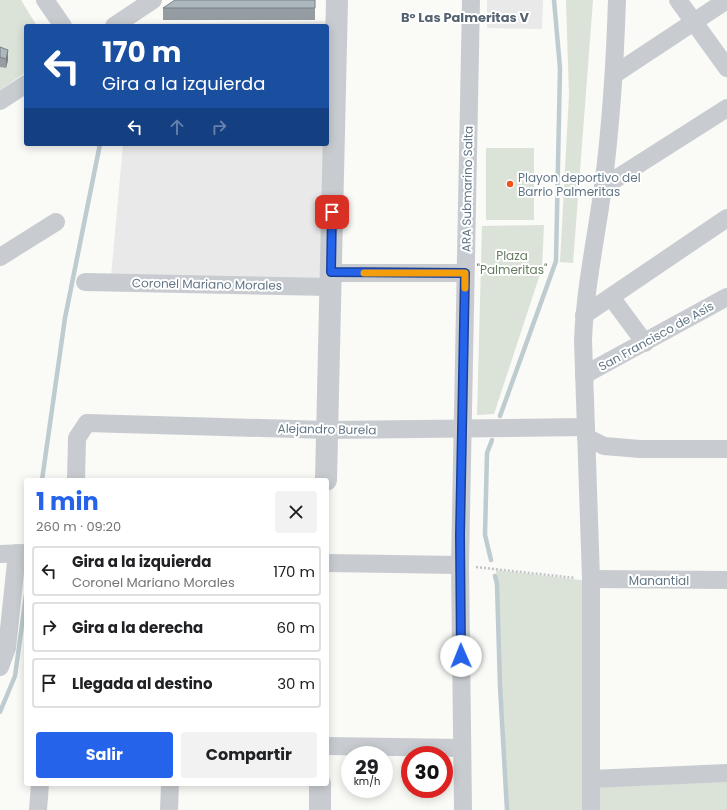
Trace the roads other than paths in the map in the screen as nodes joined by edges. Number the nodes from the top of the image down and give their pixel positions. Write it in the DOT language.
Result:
graph roads {
  1 [pos="45,0"];
  2 [pos="153,0"];
  3 [pos="337,0"];
  4 [pos="471,0"];
  5 [pos="617,0"];
  6 [pos="678,0"];
  7 [pos="727,0"];
  8 [pos="693,23"];
  9 [pos="62,24"];
  10 [pos="117,24"];
  11 [pos="727,68"];
  12 [pos="615,74"];
  13 [pos="24,85"];
  14 [pos="0,101"];
  15 [pos="727,108"];
  16 [pos="603,187"];
  17 [pos="727,218"];
  18 [pos="56,222"];
  19 [pos="0,257"];
  20 [pos="465,273"];
  21 [pos="331,280"];
  22 [pos="84,282"];
  23 [pos="611,297"];
  24 [pos="727,297"];
  25 [pos="584,315"];
  26 [pos="645,343"];
  27 [pos="584,375"];
  28 [pos="462,429"];
  29 [pos="327,430"];
  30 [pos="586,432"];
  31 [pos="727,449"];
  32 [pos="76,478"];
  33 [pos="326,478"];
  34 [pos="14,553"];
  35 [pos="329,563"];
  36 [pos="460,565"];
  37 [pos="591,579"];
  38 [pos="727,580"];
  39 [pos="0,667"];
  40 [pos="329,746"];
  41 [pos="462,748"];
  42 [pos="727,774"];
  43 [pos="591,779"];
  44 [pos="40,786"];
  45 [pos="170,786"];
  46 [pos="320,786"];
  47 [pos="38,810"];
  48 [pos="169,810"];
  49 [pos="320,810"];
  50 [pos="463,810"];
  51 [pos="591,810"];
  1 -- 9 [label="street"];
  2 -- 10 [label="street"];
  3 -- 21 [label="street"];
  4 -- 20 [label="street, ARA Submarino Salta"];
  5 -- 12 [label="street"];
  6 -- 8 [label="street"];
  7 -- 8 [label="street"];
  8 -- 11 [label="street"];
  8 -- 12 [label="street"];
  12 -- 16 [label="street"];
  13 -- 14 [label="street"];
  15 -- 16 [label="street"];
  16 -- 25 [label="street"];
  17 -- 23 [label="street"];
  18 -- 19 [label="street"];
  20 -- 21 [label="street, Coronel Mariano Morales"];
  20 -- 28 [label="street, ARA Submarino Salta"];
  21 -- 22 [label="street, Coronel Mariano Morales"];
  21 -- 29 [label="street"];
  23 -- 25 [label="street"];
  23 -- 26 [label="street"];
  24 -- 26 [label="street, San Francisco de Asís"];
  25 -- 27 [label="street"];
  26 -- 27 [label="street, San Francisco de Asís"];
  27 -- 30 [label="street"];
  28 -- 29 [label="street, Alejandro Burela"];
  28 -- 30 [label="street, Alejandro Burela"];
  28 -- 36 [label="street, ARA Submarino Salta"];
  29 -- 32 [label="street, Alejandro Burela"];
  29 -- 33 [label="street"];
  30 -- 31 [label="street"];
  30 -- 37 [label="street"];
  34 -- 39 [label="street"];
  35 -- 36 [label="street"];
  36 -- 41 [label="street, ARA Submarino Salta"];
  37 -- 38 [label="street, Manantial"];
  37 -- 43 [label="street"];
  40 -- 41 [label="street"];
  41 -- 50 [label="street, ARA Submarino Salta"];
  42 -- 43 [label="street"];
  43 -- 51 [label="street"];
  44 -- 47 [label="street"];
  45 -- 48 [label="street"];
  46 -- 49 [label="street"];
}
